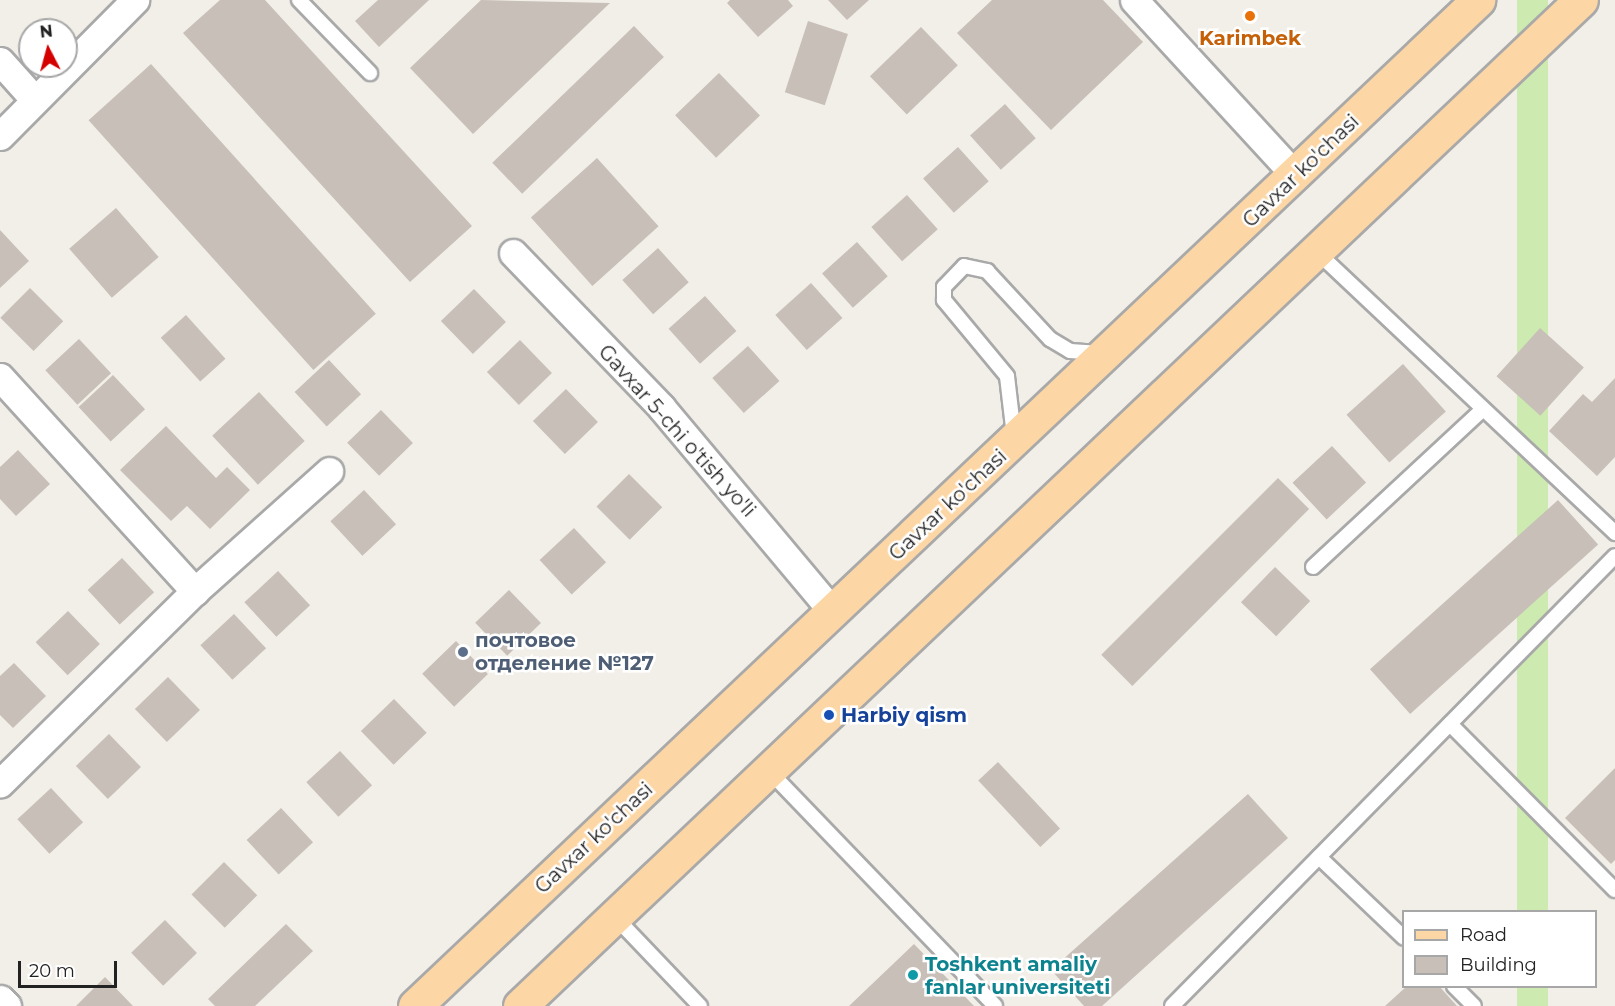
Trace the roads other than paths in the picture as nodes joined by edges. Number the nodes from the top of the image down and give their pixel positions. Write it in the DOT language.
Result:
graph roads {
  1 [pos="135,0"];
  2 [pos="299,0"];
  3 [pos="1134,0"];
  4 [pos="1478,0"];
  5 [pos="1581,0"];
  6 [pos="0,61"];
  7 [pos="370,73"];
  8 [pos="34,99"];
  9 [pos="0,136"];
  10 [pos="1296,176"];
  11 [pos="1317,252"];
  12 [pos="513,253"];
  13 [pos="1108,354"];
  14 [pos="0,376"];
  15 [pos="1483,409"];
  16 [pos="1015,442"];
  17 [pos="329,471"];
  18 [pos="1615,533"];
  19 [pos="1615,556"];
  20 [pos="1313,567"];
  21 [pos="195,591"];
  22 [pos="834,613"];
  23 [pos="1450,724"];
  24 [pos="769,771"];
  25 [pos="0,783"];
  26 [pos="1319,857"];
  27 [pos="1615,890"];
  28 [pos="615,917"];
  29 [pos="1402,936"];
  30 [pos="1455,988"];
  31 [pos="0,999"];
  32 [pos="7,1006"];
  33 [pos="415,1006"];
  34 [pos="520,1006"];
  35 [pos="700,1006"];
  36 [pos="995,1006"];
  37 [pos="1172,1006"];
  38 [pos="1474,1006"];
  1 -- 8 [label="street"];
  2 -- 7 [label="lane"];
  3 -- 10 [label="street"];
  4 -- 10 [label="main road, Gavxar ko'chasi"];
  5 -- 11 [label="main road"];
  6 -- 8 [label="street"];
  8 -- 9 [label="street"];
  10 -- 13 [label="main road, Gavxar ko'chasi"];
  11 -- 15 [label="lane"];
  11 -- 24 [label="main road"];
  12 -- 22 [label="street, Gavxar 5-chi o'tish yo'li"];
  13 -- 16 [label="main road, Gavxar ko'chasi"];
  13 -- 16 [label="lane"];
  14 -- 21 [label="street"];
  15 -- 18 [label="lane"];
  15 -- 20 [label="lane"];
  16 -- 22 [label="main road, Gavxar ko'chasi"];
  17 -- 21 [label="street"];
  19 -- 23 [label="lane"];
  21 -- 25 [label="street"];
  22 -- 33 [label="main road, Gavxar ko'chasi"];
  23 -- 26 [label="lane"];
  23 -- 27 [label="lane"];
  24 -- 28 [label="main road"];
  24 -- 36 [label="lane"];
  26 -- 29 [label="lane"];
  26 -- 37 [label="lane"];
  28 -- 34 [label="main road"];
  28 -- 35 [label="lane"];
  30 -- 38 [label="lane"];
  31 -- 32 [label="street"];
}
